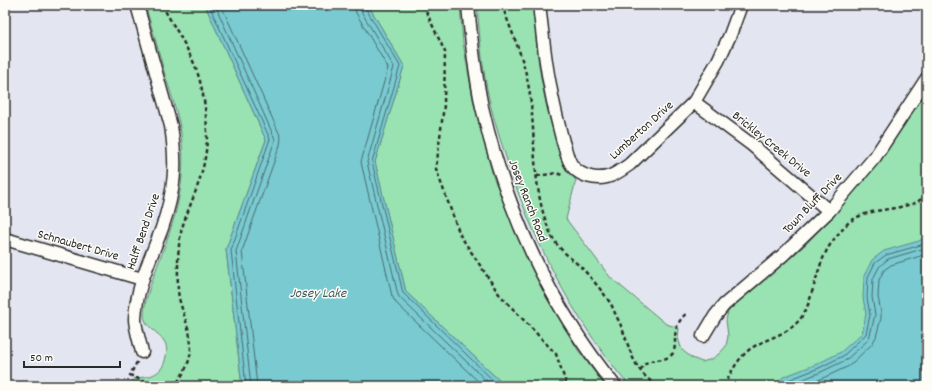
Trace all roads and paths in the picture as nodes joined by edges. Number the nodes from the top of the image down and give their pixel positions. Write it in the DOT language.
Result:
graph roads {
  1 [pos="137,5"];
  2 [pos="162,5"];
  3 [pos="423,5"];
  4 [pos="468,5"];
  5 [pos="502,5"];
  6 [pos="540,5"];
  7 [pos="741,5"];
  8 [pos="927,78"];
  9 [pos="694,102"];
  10 [pos="537,176"];
  11 [pos="568,179"];
  12 [pos="927,194"];
  13 [pos="829,211"];
  14 [pos="5,239"];
  15 [pos="142,279"];
  16 [pos="688,312"];
  17 [pos="703,336"];
  18 [pos="142,352"];
  19 [pos="640,370"];
  20 [pos="130,376"];
  21 [pos="151,386"];
  22 [pos="174,386"];
  23 [pos="567,386"];
  24 [pos="615,386"];
  25 [pos="658,386"];
  26 [pos="724,386"];
  1 -- 15 [label="street, Halff Bend Drive"];
  2 -- 22 [label="path"];
  3 -- 23 [label="path"];
  4 -- 24 [label="street, Josey Ranch Road"];
  5 -- 10 [label="path"];
  6 -- 9 [label="street, Lumberton Drive"];
  7 -- 9 [label="street, Lumberton Drive"];
  8 -- 13 [label="street, Town Bluff Drive"];
  9 -- 13 [label="street, Brickley Creek Drive"];
  10 -- 11 [label="path"];
  10 -- 19 [label="path"];
  12 -- 26 [label="path"];
  13 -- 17 [label="street, Town Bluff Drive"];
  14 -- 15 [label="street, Schnaubert Drive"];
  15 -- 18 [label="street, Halff Bend Drive"];
  16 -- 19 [label="path"];
  19 -- 25 [label="path"];
  20 -- 21 [label="path"];
}
